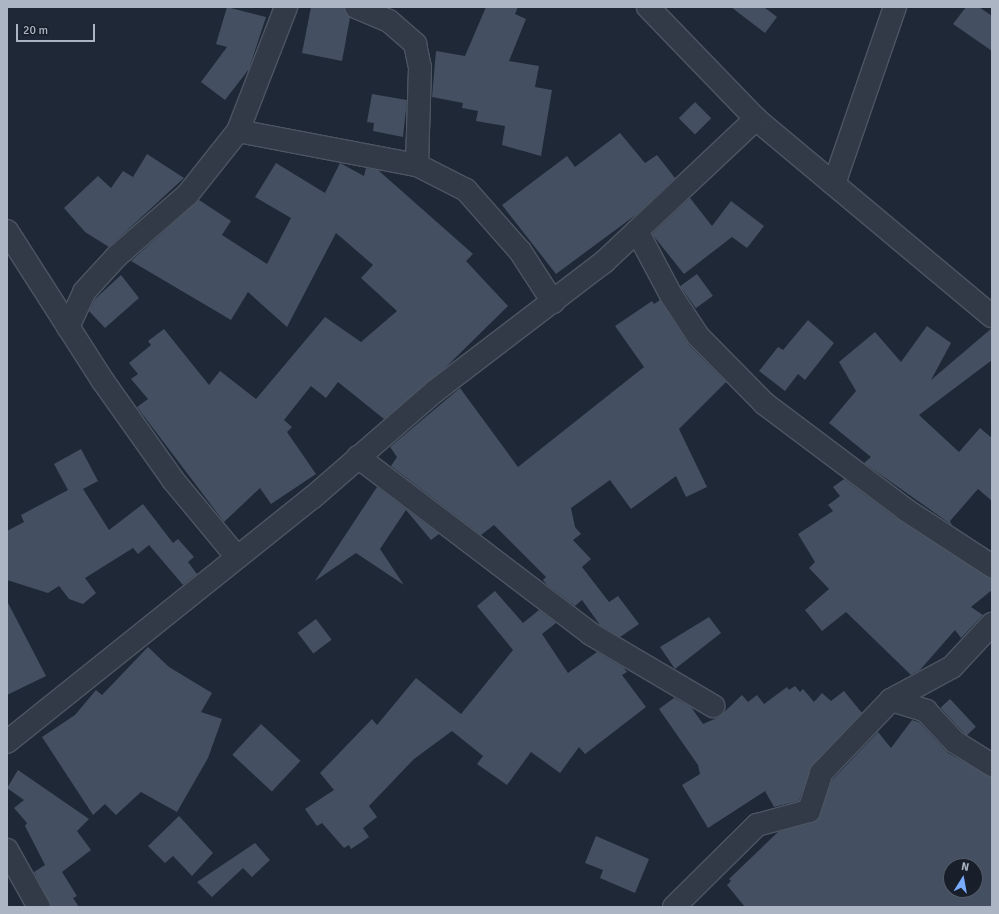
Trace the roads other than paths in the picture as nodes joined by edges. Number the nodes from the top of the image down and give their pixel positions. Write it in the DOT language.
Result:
graph roads {
  1 [pos="286,7"];
  2 [pos="356,7"];
  3 [pos="648,7"];
  4 [pos="895,7"];
  5 [pos="756,119"];
  6 [pos="238,131"];
  7 [pos="417,165"];
  8 [pos="834,184"];
  9 [pos="7,231"];
  10 [pos="637,231"];
  11 [pos="553,302"];
  12 [pos="992,316"];
  13 [pos="68,327"];
  14 [pos="358,457"];
  15 [pos="237,557"];
  16 [pos="992,566"];
  17 [pos="992,624"];
  18 [pos="891,700"];
  19 [pos="713,706"];
  20 [pos="7,742"];
  21 [pos="992,765"];
  22 [pos="7,850"];
  23 [pos="39,907"];
  24 [pos="674,907"];
  1 -- 6 [label="street"];
  2 -- 7 [label="street"];
  3 -- 5 [label="street"];
  4 -- 8 [label="street"];
  5 -- 8 [label="street"];
  5 -- 10 [label="street"];
  6 -- 7 [label="street"];
  6 -- 13 [label="street"];
  7 -- 11 [label="street"];
  8 -- 12 [label="street"];
  9 -- 13 [label="street"];
  10 -- 11 [label="street"];
  10 -- 16 [label="street"];
  11 -- 14 [label="street"];
  13 -- 15 [label="street"];
  14 -- 15 [label="street"];
  14 -- 19 [label="street"];
  15 -- 20 [label="street"];
  17 -- 18 [label="street"];
  18 -- 21 [label="street"];
  18 -- 24 [label="street"];
  22 -- 23 [label="street"];
}
